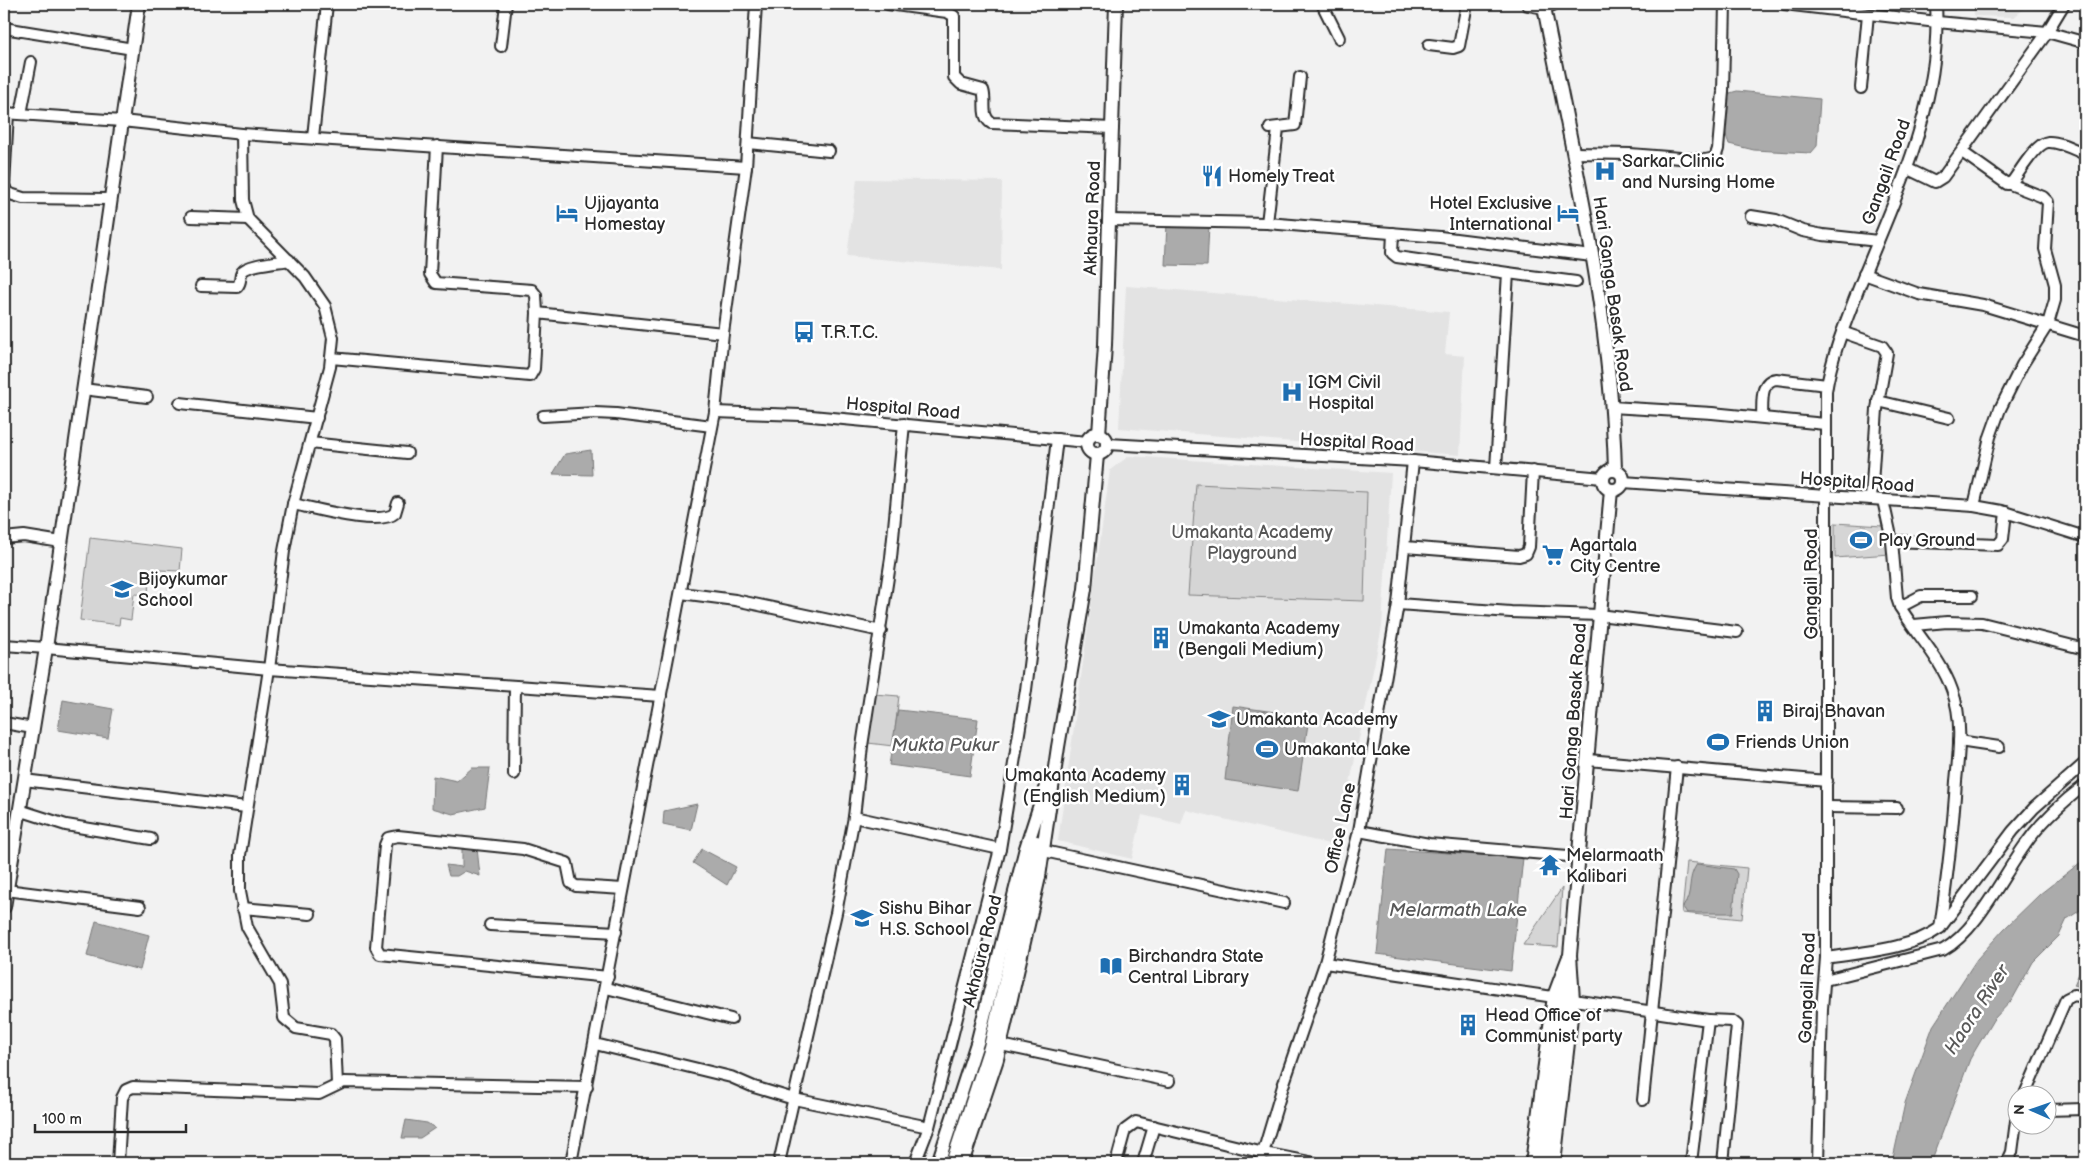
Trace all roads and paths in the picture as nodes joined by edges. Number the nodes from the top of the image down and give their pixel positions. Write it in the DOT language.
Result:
graph roads {
  1 [pos="139,4"];
  2 [pos="327,4"];
  3 [pos="506,4"];
  4 [pos="756,4"];
  5 [pos="888,4"];
  6 [pos="1116,4"];
  7 [pos="1322,4"];
  8 [pos="1467,4"];
  9 [pos="1528,4"];
  10 [pos="1725,4"];
  11 [pos="1784,4"];
  12 [pos="1936,4"];
  13 [pos="2064,4"];
  14 [pos="1549,5"];
  15 [pos="1868,14"];
  16 [pos="1937,22"];
  17 [pos="4,28"];
  18 [pos="2047,32"];
  19 [pos="2085,37"];
  20 [pos="1339,38"];
  21 [pos="1429,45"];
  22 [pos="501,46"];
  23 [pos="133,50"];
  24 [pos="31,62"];
  25 [pos="1300,77"];
  26 [pos="1861,88"];
  27 [pos="6,113"];
  28 [pos="22,114"];
  29 [pos="122,121"];
  30 [pos="1113,128"];
  31 [pos="242,134"];
  32 [pos="313,137"];
  33 [pos="748,143"];
  34 [pos="437,146"];
  35 [pos="829,151"];
  36 [pos="1962,152"];
  37 [pos="1574,153"];
  38 [pos="2085,154"];
  39 [pos="746,168"];
  40 [pos="1908,169"];
  41 [pos="2010,184"];
  42 [pos="110,199"];
  43 [pos="1751,216"];
  44 [pos="191,217"];
  45 [pos="248,219"];
  46 [pos="1109,220"];
  47 [pos="1267,223"];
  48 [pos="1393,233"];
  49 [pos="1878,241"];
  50 [pos="1592,256"];
  51 [pos="290,260"];
  52 [pos="1508,273"];
  53 [pos="1864,274"];
  54 [pos="1576,282"];
  55 [pos="201,286"];
  56 [pos="537,313"];
  57 [pos="2048,324"];
  58 [pos="1842,332"];
  59 [pos="723,333"];
  60 [pos="2085,336"];
  61 [pos="331,358"];
  62 [pos="1827,385"];
  63 [pos="83,389"];
  64 [pos="147,397"];
  65 [pos="1878,401"];
  66 [pos="180,403"];
  67 [pos="1612,407"];
  68 [pos="715,412"];
  69 [pos="543,416"];
  70 [pos="1762,417"];
  71 [pos="317,418"];
  72 [pos="1949,418"];
  73 [pos="904,424"];
  74 [pos="1825,424"];
  75 [pos="712,426"];
  76 [pos="1099,434"];
  77 [pos="1057,439"];
  78 [pos="1088,442"];
  79 [pos="310,443"];
  80 [pos="1108,444"];
  81 [pos="408,453"];
  82 [pos="1097,454"];
  83 [pos="1413,461"];
  84 [pos="1496,468"];
  85 [pos="1615,470"];
  86 [pos="1533,471"];
  87 [pos="1604,478"];
  88 [pos="1623,482"];
  89 [pos="1611,490"];
  90 [pos="1827,495"];
  91 [pos="1871,499"];
  92 [pos="1883,500"];
  93 [pos="398,503"];
  94 [pos="292,504"];
  95 [pos="1974,506"];
  96 [pos="2006,512"];
  97 [pos="2085,537"];
  98 [pos="4,538"];
  99 [pos="1892,541"];
  100 [pos="61,542"];
  101 [pos="1405,546"];
  102 [pos="681,593"];
  103 [pos="1972,596"];
  104 [pos="1398,604"];
  105 [pos="1900,607"];
  106 [pos="1599,615"];
  107 [pos="1914,625"];
  108 [pos="881,632"];
  109 [pos="1737,632"];
  110 [pos="4,646"];
  111 [pos="46,648"];
  112 [pos="2085,649"];
  113 [pos="269,669"];
  114 [pos="515,686"];
  115 [pos="661,696"];
  116 [pos="4,723"];
  117 [pos="33,728"];
  118 [pos="1959,741"];
  119 [pos="1058,747"];
  120 [pos="1999,747"];
  121 [pos="1588,760"];
  122 [pos="2085,763"];
  123 [pos="1678,767"];
  124 [pos="514,774"];
  125 [pos="24,780"];
  126 [pos="1827,781"];
  127 [pos="2085,785"];
  128 [pos="246,807"];
  129 [pos="1826,807"];
  130 [pos="1897,808"];
  131 [pos="19,810"];
  132 [pos="854,817"];
  133 [pos="1359,831"];
  134 [pos="9,839"];
  135 [pos="151,839"];
  136 [pos="1000,849"];
  137 [pos="1044,851"];
  138 [pos="1580,857"];
  139 [pos="623,889"];
  140 [pos="6,890"];
  141 [pos="1284,903"];
  142 [pos="4,907"];
  143 [pos="140,907"];
  144 [pos="242,908"];
  145 [pos="310,914"];
  146 [pos="490,925"];
  147 [pos="1940,928"];
  148 [pos="616,932"];
  149 [pos="1826,958"];
  150 [pos="1325,963"];
  151 [pos="608,977"];
  152 [pos="1825,980"];
  153 [pos="606,988"];
  154 [pos="2085,997"];
  155 [pos="1564,998"];
  156 [pos="1652,1012"];
  157 [pos="732,1019"];
  158 [pos="1708,1020"];
  159 [pos="595,1044"];
  160 [pos="995,1046"];
  161 [pos="1169,1081"];
  162 [pos="337,1084"];
  163 [pos="2029,1084"];
  164 [pos="587,1087"];
  165 [pos="794,1099"];
  166 [pos="1643,1100"];
  167 [pos="2085,1109"];
  168 [pos="2056,1110"];
  169 [pos="1154,1126"];
  170 [pos="929,1127"];
  171 [pos="2014,1134"];
  172 [pos="1262,1158"];
  173 [pos="118,1163"];
  174 [pos="571,1163"];
  175 [pos="779,1163"];
  176 [pos="915,1163"];
  177 [pos="938,1163"];
  178 [pos="952,1163"];
  179 [pos="962,1163"];
  180 [pos="1116,1163"];
  181 [pos="1143,1163"];
  182 [pos="1315,1163"];
  183 [pos="1532,1163"];
  184 [pos="1543,1163"];
  185 [pos="1554,1163"];
  186 [pos="1691,1163"];
  187 [pos="1723,1163"];
  188 [pos="1818,1163"];
  189 [pos="2007,1163"];
  1 -- 23 [label="main road"];
  2 -- 32 [label="street"];
  3 -- 22 [label="street"];
  4 -- 33 [label="street"];
  5 -- 30 [label="street"];
  6 -- 30 [label="main road, Akhaura Road"];
  7 -- 20 [label="street"];
  8 -- 21 [label="street"];
  9 -- 14 [label="main road"];
  10 -- 37 [label="street"];
  11 -- 15 [label="street"];
  12 -- 16 [label="street, Gangail Road"];
  13 -- 18 [label="street"];
  14 -- 37 [label="main road, Hari Ganga Basak Road"];
  15 -- 16 [label="street"];
  15 -- 26 [label="street"];
  16 -- 18 [label="street"];
  16 -- 40 [label="street, Gangail Road"];
  17 -- 23 [label="street"];
  18 -- 19 [label="street"];
  18 -- 36 [label="street"];
  23 -- 29 [label="main road"];
  24 -- 28 [label="street"];
  25 -- 47 [label="street"];
  27 -- 28 [label="street"];
  27 -- 42 [label="street"];
  28 -- 29 [label="street"];
  29 -- 31 [label="street"];
  29 -- 42 [label="main road"];
  30 -- 46 [label="main road, Akhaura Road"];
  31 -- 32 [label="street"];
  31 -- 45 [label="street"];
  32 -- 34 [label="street"];
  33 -- 35 [label="street"];
  33 -- 39 [label="street"];
  34 -- 39 [label="street"];
  34 -- 56 [label="street"];
  36 -- 40 [label="street"];
  36 -- 41 [label="street"];
  37 -- 50 [label="main road, Hari Ganga Basak Road"];
  38 -- 41 [label="street"];
  39 -- 59 [label="street"];
  40 -- 49 [label="street, Gangail Road"];
  41 -- 57 [label="street"];
  42 -- 63 [label="main road"];
  43 -- 49 [label="street"];
  44 -- 45 [label="street"];
  45 -- 51 [label="street"];
  46 -- 47 [label="street"];
  46 -- 76 [label="main road, Akhaura Road"];
  47 -- 48 [label="street"];
  48 -- 50 [label="street"];
  48 -- 52 [label="street"];
  49 -- 53 [label="street, Gangail Road"];
  50 -- 67 [label="main road, Hari Ganga Basak Road"];
  51 -- 55 [label="street"];
  51 -- 61 [label="street"];
  52 -- 54 [label="street"];
  52 -- 84 [label="street"];
  53 -- 57 [label="street"];
  53 -- 58 [label="street, Gangail Road"];
  56 -- 59 [label="street"];
  56 -- 61 [label="street"];
  57 -- 60 [label="street"];
  57 -- 95 [label="street"];
  58 -- 62 [label="street, Gangail Road"];
  58 -- 65 [label="street"];
  59 -- 68 [label="street"];
  61 -- 71 [label="street"];
  62 -- 70 [label="street"];
  62 -- 74 [label="street, Gangail Road"];
  63 -- 64 [label="street"];
  63 -- 100 [label="main road"];
  65 -- 72 [label="street"];
  65 -- 91 [label="street"];
  66 -- 71 [label="street"];
  67 -- 70 [label="street"];
  67 -- 85 [label="main road, Hari Ganga Basak Road"];
  68 -- 73 [label="street, Hospital Road"];
  68 -- 75 [label="street"];
  69 -- 75 [label="street"];
  70 -- 74 [label="street"];
  71 -- 79 [label="street"];
  73 -- 77 [label="street, Hospital Road"];
  73 -- 108 [label="street"];
  74 -- 90 [label="street, Gangail Road"];
  75 -- 102 [label="street"];
  76 -- 78 [label="main road"];
  76 -- 80 [label="main road"];
  77 -- 78 [label="street, Hospital Road"];
  77 -- 136 [label="street"];
  78 -- 82 [label="main road"];
  79 -- 81 [label="street"];
  79 -- 94 [label="street"];
  80 -- 82 [label="main road"];
  80 -- 83 [label="street, Hospital Road"];
  82 -- 119 [label="main road, Akhaura Road"];
  83 -- 84 [label="street, Hospital Road"];
  83 -- 101 [label="street, Office Lane"];
  84 -- 86 [label="street, Hospital Road"];
  85 -- 87 [label="main road"];
  85 -- 88 [label="main road"];
  86 -- 87 [label="street, Hospital Road"];
  86 -- 101 [label="street"];
  87 -- 89 [label="main road"];
  88 -- 89 [label="main road"];
  88 -- 90 [label="street, Hospital Road"];
  89 -- 106 [label="main road, Hari Ganga Basak Road"];
  90 -- 91 [label="street, Hospital Road"];
  90 -- 126 [label="street, Gangail Road"];
  91 -- 92 [label="street, Hospital Road"];
  92 -- 95 [label="street, Hospital Road"];
  92 -- 99 [label="street"];
  93 -- 94 [label="street"];
  94 -- 113 [label="street"];
  95 -- 96 [label="street, Hospital Road"];
  96 -- 97 [label="street, Hospital Road"];
  96 -- 99 [label="street"];
  98 -- 100 [label="street"];
  99 -- 105 [label="street"];
  100 -- 111 [label="main road"];
  101 -- 104 [label="street, Office Lane"];
  102 -- 108 [label="street"];
  102 -- 115 [label="street"];
  103 -- 105 [label="street"];
  104 -- 106 [label="street"];
  104 -- 133 [label="street, Office Lane"];
  105 -- 107 [label="street"];
  106 -- 109 [label="street"];
  106 -- 121 [label="main road, Hari Ganga Basak Road"];
  107 -- 112 [label="street"];
  107 -- 118 [label="street"];
  108 -- 132 [label="street"];
  110 -- 111 [label="street"];
  111 -- 113 [label="street"];
  111 -- 117 [label="main road"];
  113 -- 114 [label="street"];
  113 -- 128 [label="street"];
  114 -- 115 [label="street"];
  114 -- 124 [label="street"];
  115 -- 139 [label="street"];
  116 -- 117 [label="street"];
  117 -- 125 [label="main road"];
  118 -- 120 [label="street"];
  118 -- 147 [label="street"];
  119 -- 137 [label="main road, Akhaura Road"];
  119 -- 160 [label="main road"];
  119 -- 177 [label="main road, Akhaura Road"];
  121 -- 123 [label="street"];
  121 -- 138 [label="main road, Hari Ganga Basak Road"];
  122 -- 147 [label="street"];
  123 -- 126 [label="street"];
  123 -- 156 [label="street"];
  125 -- 128 [label="street"];
  125 -- 131 [label="main road"];
  126 -- 129 [label="street, Gangail Road"];
  127 -- 152 [label="street"];
  128 -- 144 [label="street"];
  129 -- 130 [label="street"];
  129 -- 149 [label="street, Gangail Road"];
  131 -- 134 [label="main road"];
  131 -- 135 [label="street"];
  132 -- 136 [label="street"];
  132 -- 165 [label="street"];
  133 -- 138 [label="street"];
  133 -- 150 [label="street, Office Lane"];
  134 -- 140 [label="main road"];
  136 -- 170 [label="street"];
  137 -- 141 [label="street"];
  137 -- 160 [label="main road, Akhaura Road"];
  138 -- 155 [label="main road, Hari Ganga Basak Road"];
  139 -- 148 [label="street"];
  139 -- 151 [label="street"];
  140 -- 142 [label="main road"];
  140 -- 143 [label="street"];
  144 -- 145 [label="street"];
  144 -- 162 [label="street"];
  146 -- 148 [label="street"];
  147 -- 149 [label="street"];
  148 -- 151 [label="street"];
  149 -- 152 [label="street, Gangail Road"];
  150 -- 155 [label="street"];
  150 -- 172 [label="street, Office Lane"];
  151 -- 153 [label="street"];
  152 -- 188 [label="street, Gangail Road"];
  153 -- 157 [label="street"];
  153 -- 159 [label="street"];
  154 -- 163 [label="street"];
  155 -- 156 [label="street"];
  155 -- 183 [label="main road"];
  155 -- 184 [label="main road"];
  155 -- 185 [label="main road"];
  156 -- 158 [label="street"];
  156 -- 166 [label="street"];
  158 -- 186 [label="street"];
  158 -- 187 [label="street"];
  159 -- 164 [label="street"];
  159 -- 165 [label="street"];
  160 -- 161 [label="street"];
  160 -- 178 [label="main road"];
  160 -- 179 [label="main road, Akhaura Road"];
  162 -- 164 [label="street"];
  162 -- 173 [label="street"];
  164 -- 174 [label="street"];
  165 -- 170 [label="street"];
  165 -- 175 [label="street"];
  167 -- 168 [label="street"];
  169 -- 172 [label="street"];
  169 -- 180 [label="street"];
  169 -- 181 [label="street"];
  170 -- 176 [label="street"];
  171 -- 189 [label="street"];
  172 -- 182 [label="street"];
}
